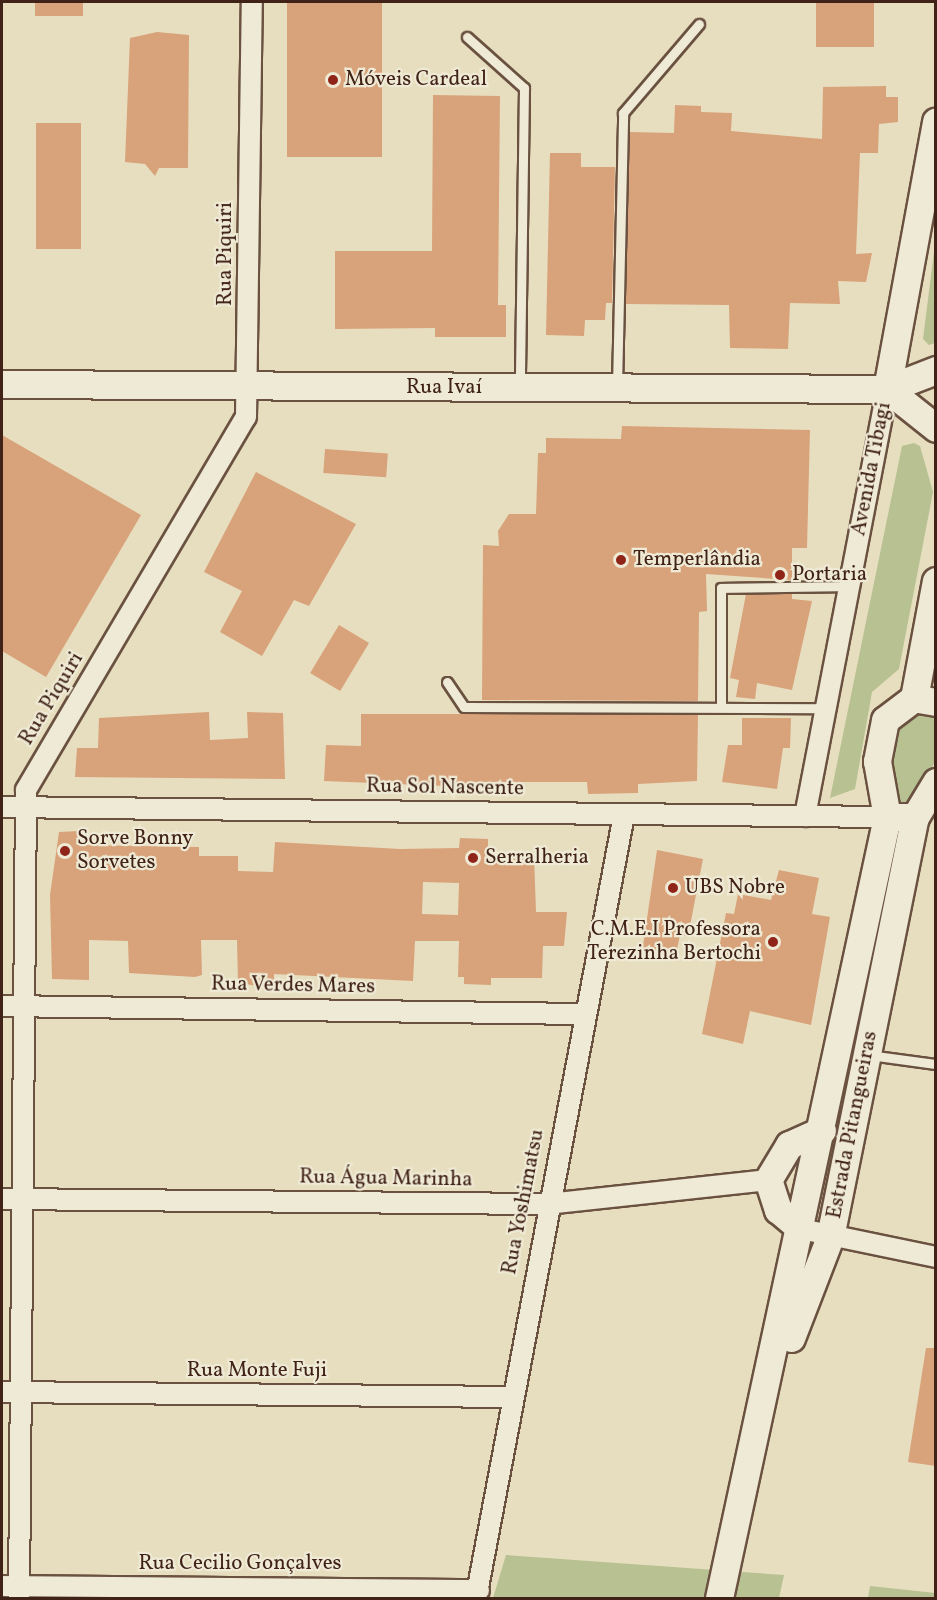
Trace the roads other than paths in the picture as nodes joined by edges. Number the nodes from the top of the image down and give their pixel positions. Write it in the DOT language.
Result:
graph roads {
  1 [pos="252,2"];
  2 [pos="699,24"];
  3 [pos="467,36"];
  4 [pos="936,121"];
  5 [pos="936,370"];
  6 [pos="2,384"];
  7 [pos="249,388"];
  8 [pos="520,388"];
  9 [pos="617,389"];
  10 [pos="887,389"];
  11 [pos="936,428"];
  12 [pos="936,581"];
  13 [pos="849,586"];
  14 [pos="447,682"];
  15 [pos="925,700"];
  16 [pos="721,708"];
  17 [pos="826,708"];
  18 [pos="936,782"];
  19 [pos="2,807"];
  20 [pos="26,807"];
  21 [pos="925,812"];
  22 [pos="624,815"];
  23 [pos="806,816"];
  24 [pos="887,817"];
  25 [pos="2,1006"];
  26 [pos="24,1006"];
  27 [pos="584,1014"];
  28 [pos="867,1054"];
  29 [pos="936,1064"];
  30 [pos="822,1130"];
  31 [pos="768,1180"];
  32 [pos="2,1199"];
  33 [pos="24,1199"];
  34 [pos="547,1204"];
  35 [pos="801,1229"];
  36 [pos="830,1237"];
  37 [pos="936,1257"];
  38 [pos="2,1392"];
  39 [pos="21,1393"];
  40 [pos="512,1397"];
  41 [pos="758,1424"];
  42 [pos="13,1590"];
  43 [pos="478,1594"];
  44 [pos="718,1599"];
  1 -- 7 [label="street, Rua Piquiri"];
  2 -- 9 [label="lane"];
  3 -- 8 [label="lane"];
  4 -- 10 [label="street, Avenida Tibagi"];
  5 -- 10 [label="street, Rua Ivaí"];
  6 -- 7 [label="street, Rua Ivaí"];
  7 -- 8 [label="street, Rua Ivaí"];
  7 -- 20 [label="street, Rua Piquiri"];
  8 -- 9 [label="street, Rua Ivaí"];
  9 -- 10 [label="street, Rua Ivaí"];
  10 -- 11 [label="street"];
  10 -- 13 [label="street, Avenida Tibagi"];
  12 -- 15 [label="street"];
  13 -- 16 [label="lane"];
  13 -- 17 [label="street, Avenida Tibagi"];
  14 -- 16 [label="lane"];
  15 -- 24 [label="street"];
  16 -- 17 [label="lane"];
  17 -- 23 [label="street, Avenida Tibagi"];
  18 -- 21 [label="street, Estrada Pitangueiras"];
  19 -- 20 [label="street, Rua Sol Nascente"];
  20 -- 22 [label="street, Rua Sol Nascente"];
  20 -- 26 [label="street, Rua Piquiri"];
  21 -- 24 [label="street"];
  21 -- 28 [label="street, Estrada Pitangueiras"];
  22 -- 23 [label="street, Rua Sol Nascente"];
  22 -- 27 [label="street, Rua Yoshimatsu"];
  23 -- 24 [label="street, Rua Sol Nascente"];
  24 -- 30 [label="street, Estrada Pitangueiras"];
  25 -- 26 [label="street, Rua Verdes Mares"];
  26 -- 27 [label="street, Rua Verdes Mares"];
  26 -- 33 [label="street, Rua Piquiri"];
  27 -- 34 [label="street, Rua Yoshimatsu"];
  28 -- 29 [label="lane"];
  28 -- 36 [label="street, Estrada Pitangueiras"];
  30 -- 31 [label="street"];
  30 -- 35 [label="street, Estrada Pitangueiras"];
  31 -- 34 [label="street, Rua Água Marinha"];
  31 -- 35 [label="street"];
  32 -- 33 [label="street, Rua Água Marinha"];
  33 -- 34 [label="street, Rua Água Marinha"];
  33 -- 39 [label="street, Rua Piquiri"];
  34 -- 40 [label="street, Rua Yoshimatsu"];
  35 -- 36 [label="street"];
  35 -- 41 [label="street, Estrada Pitangueiras"];
  36 -- 37 [label="street"];
  36 -- 41 [label="street, Estrada Pitangueiras"];
  38 -- 39 [label="street, Rua Monte Fuji"];
  39 -- 40 [label="street, Rua Monte Fuji"];
  39 -- 42 [label="street, Rua Piquiri"];
  40 -- 43 [label="street, Rua Yoshimatsu"];
  41 -- 44 [label="street, Estrada Pitangueiras"];
  42 -- 43 [label="street, Rua Cecilio Gonçalves"];
}
